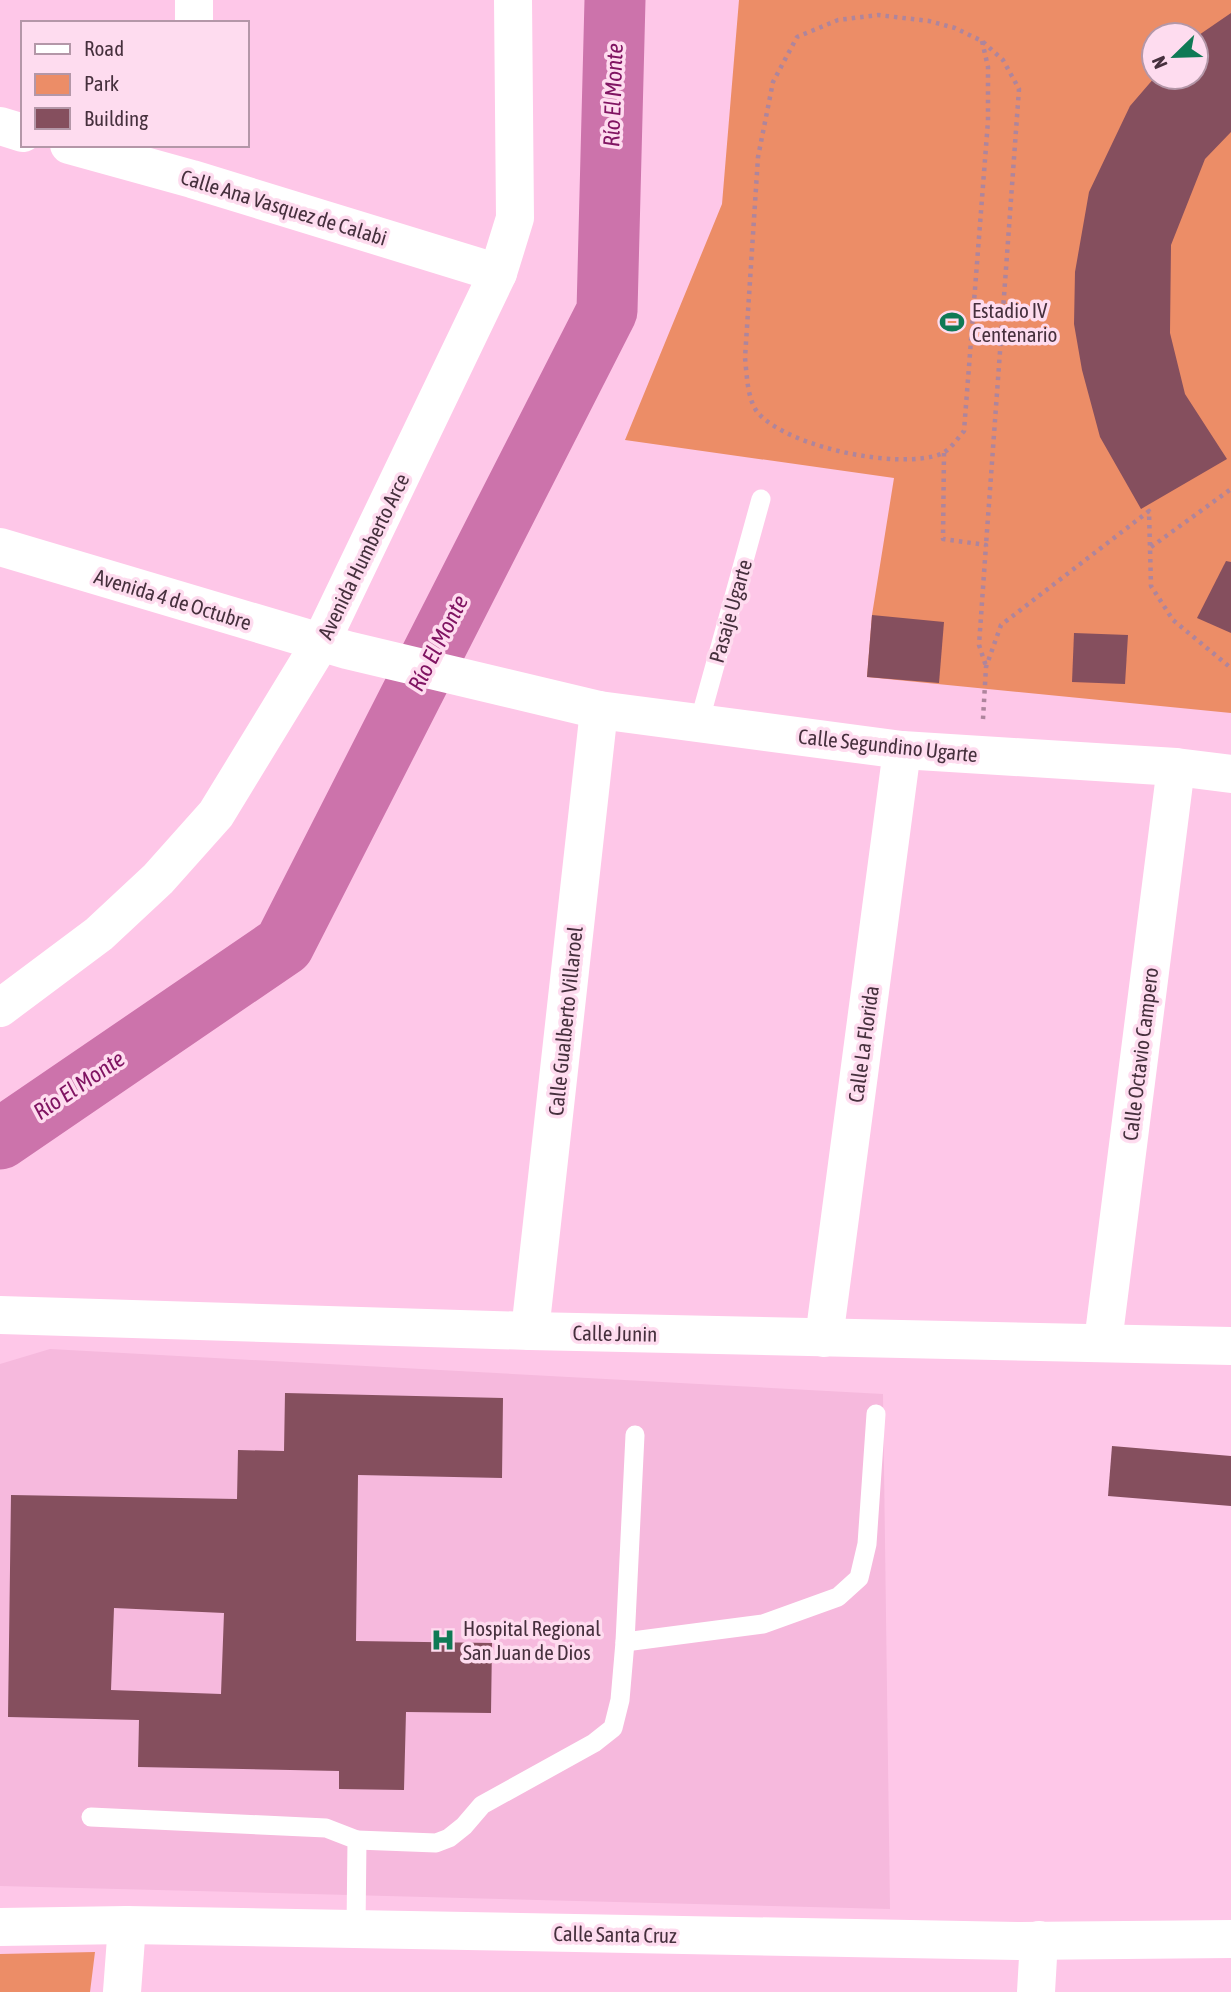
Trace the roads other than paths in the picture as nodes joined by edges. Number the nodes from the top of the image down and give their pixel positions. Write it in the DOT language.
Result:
graph roads {
  1 [pos="194,0"];
  2 [pos="513,0"];
  3 [pos="194,21"];
  4 [pos="0,126"];
  5 [pos="21,132"];
  6 [pos="83,147"];
  7 [pos="192,162"];
  8 [pos="498,273"];
  9 [pos="761,499"];
  10 [pos="0,547"];
  11 [pos="334,646"];
  12 [pos="546,698"];
  13 [pos="599,710"];
  14 [pos="699,723"];
  15 [pos="902,750"];
  16 [pos="1176,767"];
  17 [pos="1231,774"];
  18 [pos="0,1008"];
  19 [pos="0,1315"];
  20 [pos="530,1331"];
  21 [pos="824,1338"];
  22 [pos="1103,1342"];
  23 [pos="1231,1346"];
  24 [pos="876,1413"];
  25 [pos="635,1435"];
  26 [pos="625,1642"];
  27 [pos="91,1817"];
  28 [pos="357,1840"];
  29 [pos="127,1925"];
  30 [pos="0,1927"];
  31 [pos="356,1929"];
  32 [pos="1231,1939"];
  33 [pos="1039,1940"];
  34 [pos="121,1992"];
  35 [pos="1036,1992"];
  1 -- 3 [label="street"];
  2 -- 8 [label="street, Avenida Humberto Arce"];
  4 -- 5 [label="street"];
  6 -- 7 [label="street, Calle Ana Vasquez de Calabi"];
  7 -- 8 [label="street, Calle Ana Vasquez de Calabi"];
  8 -- 11 [label="street, Avenida Humberto Arce"];
  9 -- 14 [label="lane, Pasaje Ugarte"];
  10 -- 11 [label="street, Avenida 4 de Octubre"];
  11 -- 12 [label="street, Avenida 4 de Octubre"];
  11 -- 18 [label="street, Avenida Humberto Arce"];
  12 -- 13 [label="street, Calle Segundino Ugarte"];
  13 -- 14 [label="street, Calle Segundino Ugarte"];
  13 -- 20 [label="street, Calle Gualberto Villaroel"];
  14 -- 15 [label="street, Calle Segundino Ugarte"];
  15 -- 16 [label="street, Calle Segundino Ugarte"];
  15 -- 21 [label="street, Calle La Florida"];
  16 -- 17 [label="street, Calle Segundino Ugarte"];
  16 -- 22 [label="street, Calle Octavio Campero"];
  19 -- 20 [label="street, Calle Junin"];
  20 -- 21 [label="street, Calle Junin"];
  21 -- 22 [label="street, Calle Junin"];
  22 -- 23 [label="street, Calle Junin"];
  24 -- 26 [label="lane"];
  25 -- 26 [label="lane"];
  26 -- 28 [label="lane"];
  27 -- 28 [label="lane"];
  28 -- 31 [label="lane"];
  29 -- 30 [label="street, Calle Santa Cruz"];
  29 -- 31 [label="street, Calle Santa Cruz"];
  29 -- 34 [label="street"];
  31 -- 33 [label="street, Calle Santa Cruz"];
  32 -- 33 [label="street, Calle Santa Cruz"];
  33 -- 35 [label="street"];
}
